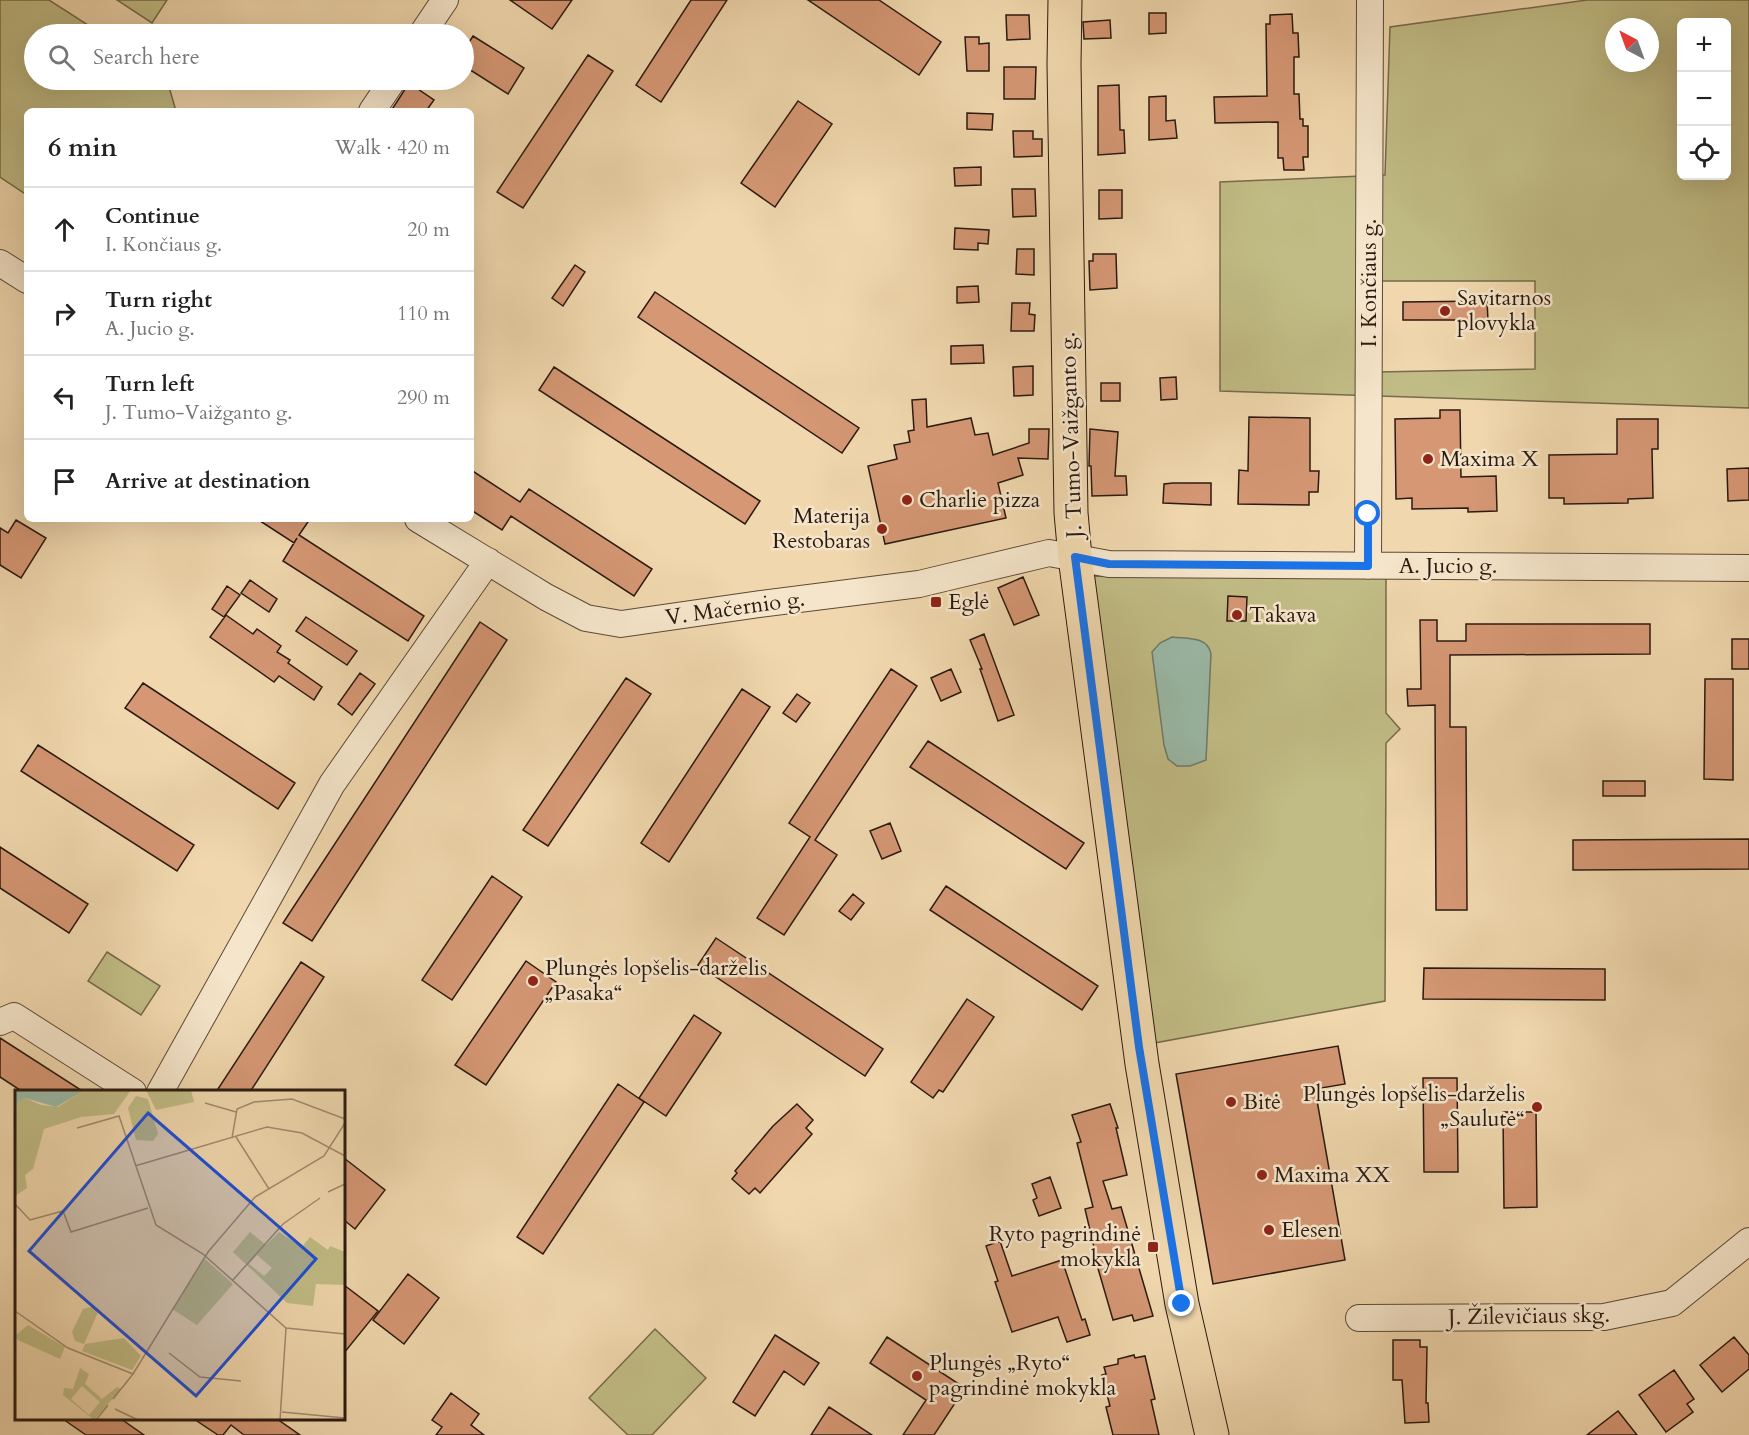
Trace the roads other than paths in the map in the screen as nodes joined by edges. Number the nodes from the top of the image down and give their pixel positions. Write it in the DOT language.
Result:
graph roads {
  1 [pos="445,0"];
  2 [pos="1065,0"];
  3 [pos="1370,0"];
  4 [pos="429,24"];
  5 [pos="386,90"];
  6 [pos="374,108"];
  7 [pos="0,263"];
  8 [pos="24,277"];
  9 [pos="423,522"];
  10 [pos="1075,557"];
  11 [pos="488,561"];
  12 [pos="1368,566"];
  13 [pos="1749,568"];
  14 [pos="0,1022"];
  15 [pos="131,1090"];
  16 [pos="161,1090"];
  17 [pos="1749,1241"];
  18 [pos="1359,1318"];
  19 [pos="1212,1435"];
  1 -- 4 [label="street"];
  2 -- 10 [label="main road, J. Tumo-Vaižganto g."];
  3 -- 12 [label="street, I. Končiaus g."];
  5 -- 6 [label="street"];
  7 -- 8 [label="street"];
  9 -- 11 [label="street, V. Mačernio g."];
  10 -- 11 [label="street, V. Mačernio g."];
  10 -- 12 [label="street, A. Jucio g."];
  10 -- 19 [label="main road, J. Tumo-Vaižganto g."];
  11 -- 16 [label="street"];
  12 -- 13 [label="street, A. Jucio g."];
  14 -- 15 [label="street"];
  17 -- 18 [label="street, J. Žilevičiaus skg."];
}
